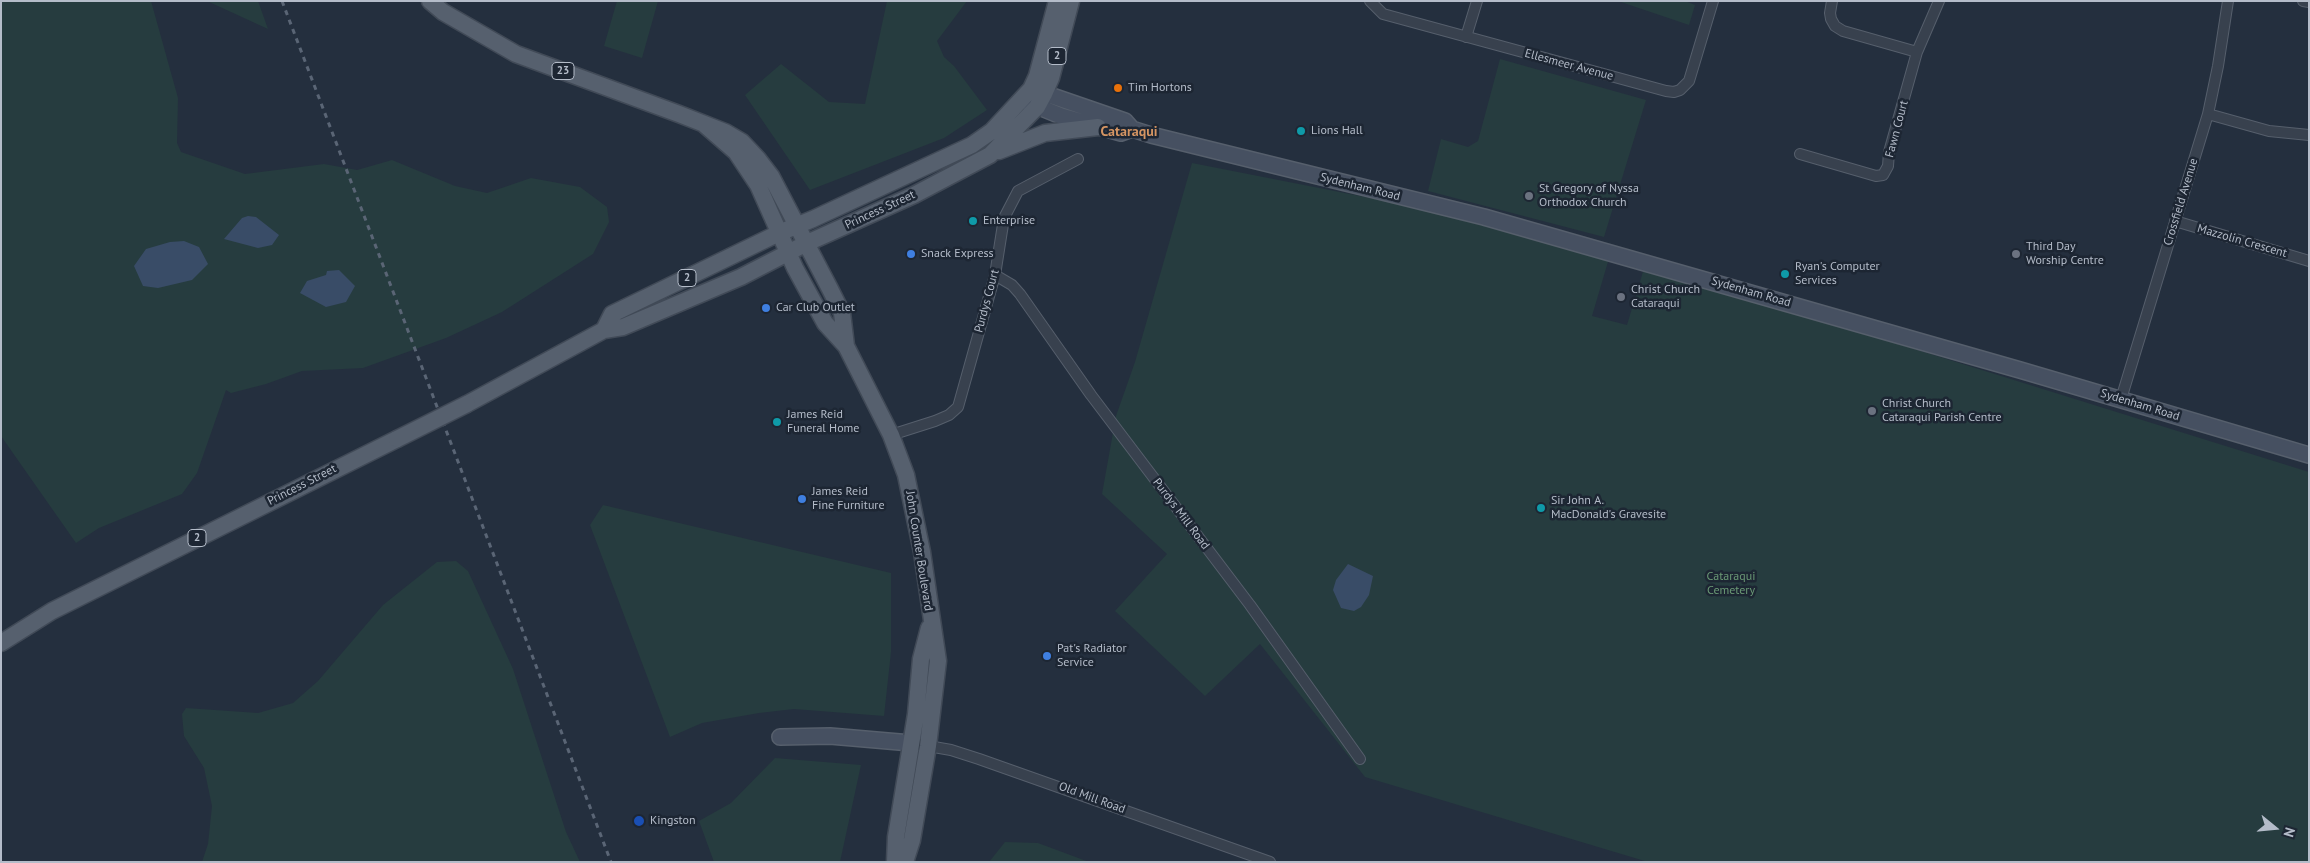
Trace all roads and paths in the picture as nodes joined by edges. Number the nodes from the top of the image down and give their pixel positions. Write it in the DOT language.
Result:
graph roads {
  1 [pos="430,1"];
  2 [pos="1057,1"];
  3 [pos="1071,1"];
  4 [pos="1370,1"];
  5 [pos="1477,1"];
  6 [pos="1712,1"];
  7 [pos="1832,1"];
  8 [pos="1939,1"];
  9 [pos="2228,1"];
  10 [pos="2304,1"];
  11 [pos="2309,2"];
  12 [pos="1466,36"];
  13 [pos="1917,52"];
  14 [pos="1034,97"];
  15 [pos="2208,114"];
  16 [pos="705,125"];
  17 [pos="1098,127"];
  18 [pos="1132,129"];
  19 [pos="2309,135"];
  20 [pos="1800,154"];
  21 [pos="990,155"];
  22 [pos="1078,159"];
  23 [pos="2175,221"];
  24 [pos="797,225"];
  25 [pos="778,233"];
  26 [pos="806,244"];
  27 [pos="788,253"];
  28 [pos="2309,261"];
  29 [pos="995,275"];
  30 [pos="604,330"];
  31 [pos="846,346"];
  32 [pos="2121,399"];
  33 [pos="891,435"];
  34 [pos="2309,456"];
  35 [pos="930,620"];
  36 [pos="1,643"];
  37 [pos="780,737"];
  38 [pos="911,743"];
  39 [pos="928,746"];
  40 [pos="1360,759"];
  41 [pos="896,862"];
  42 [pos="905,862"];
  43 [pos="1270,862"];
  1 -- 16 [label="main road, 23"];
  2 -- 14 [label="main road, Princess Street / 2"];
  3 -- 14 [label="main road, Princess Street / 2"];
  4 -- 12 [label="street, Ellesmeer Avenue"];
  5 -- 12 [label="street"];
  6 -- 12 [label="street, Ellesmeer Avenue"];
  7 -- 13 [label="street"];
  8 -- 13 [label="street, Fawn Court"];
  9 -- 15 [label="street, Crossfield Avenue"];
  10 -- 11 [label="street"];
  13 -- 20 [label="street, Fawn Court"];
  14 -- 17 [label="main road, Sydenham Road"];
  14 -- 18 [label="main road, Sydenham Road"];
  14 -- 21 [label="main road, Princess Street / 2"];
  14 -- 24 [label="main road, Princess Street / 2"];
  15 -- 19 [label="street"];
  15 -- 23 [label="street, Crossfield Avenue"];
  16 -- 24 [label="main road, 23"];
  16 -- 25 [label="main road, 23"];
  17 -- 18 [label="main road, Sydenham Road"];
  17 -- 21 [label="main road"];
  18 -- 32 [label="main road, Sydenham Road"];
  21 -- 26 [label="main road, Princess Street / 2"];
  22 -- 29 [label="street, Purdys Court"];
  23 -- 28 [label="street, Mazzolin Crescent"];
  23 -- 32 [label="street, Crossfield Avenue"];
  24 -- 25 [label="main road, Princess Street / 2"];
  24 -- 26 [label="main road, 23"];
  25 -- 27 [label="main road, John Counter Boulevard"];
  25 -- 30 [label="main road, Princess Street / 2"];
  26 -- 27 [label="main road, Princess Street / 2"];
  26 -- 31 [label="main road, John Counter Boulevard"];
  27 -- 30 [label="main road, Princess Street / 2"];
  27 -- 31 [label="main road, John Counter Boulevard"];
  29 -- 33 [label="street, Purdys Court"];
  29 -- 40 [label="street, Purdys Mill Road"];
  30 -- 36 [label="main road, Princess Street / 2, bridge"];
  31 -- 33 [label="main road, John Counter Boulevard"];
  32 -- 34 [label="main road, Sydenham Road"];
  33 -- 35 [label="main road, John Counter Boulevard"];
  35 -- 38 [label="main road, John Counter Boulevard"];
  35 -- 39 [label="main road, John Counter Boulevard"];
  37 -- 38 [label="main road"];
  38 -- 39 [label="street, Old Mill Road"];
  38 -- 41 [label="main road, John Counter Boulevard"];
  39 -- 42 [label="main road, John Counter Boulevard"];
  39 -- 43 [label="street, Old Mill Road"];
}
